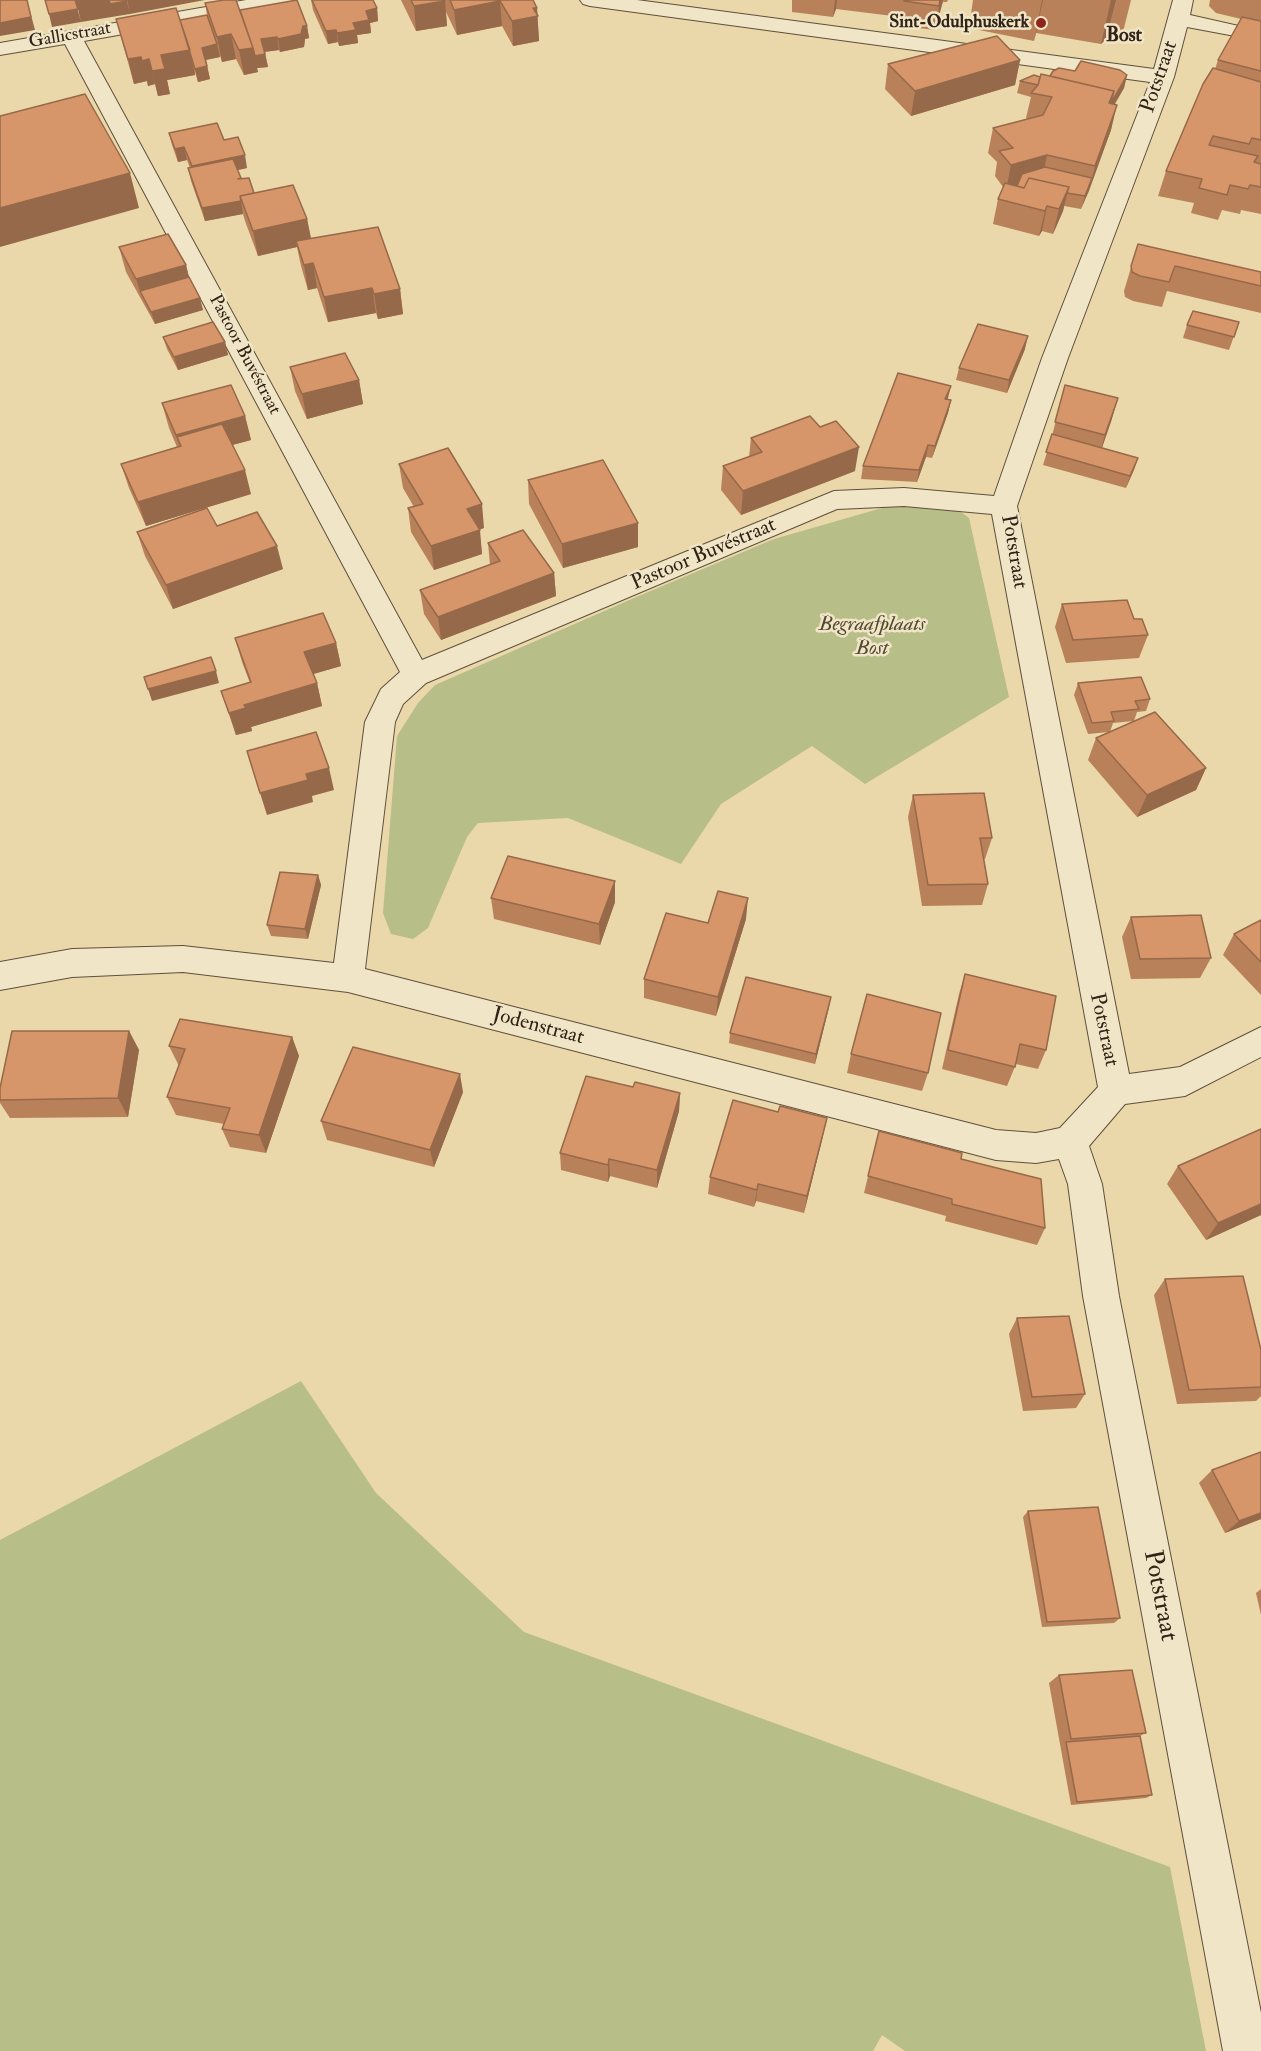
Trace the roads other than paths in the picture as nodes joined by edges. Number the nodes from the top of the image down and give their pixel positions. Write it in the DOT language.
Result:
graph roads {
  1 [pos="282,0"];
  2 [pos="590,0"];
  3 [pos="1181,9"];
  4 [pos="71,36"];
  5 [pos="1261,38"];
  6 [pos="0,49"];
  7 [pos="1162,77"];
  8 [pos="1004,506"];
  9 [pos="416,675"];
  10 [pos="0,976"];
  11 [pos="348,978"];
  12 [pos="1261,1041"];
  13 [pos="1116,1091"];
  14 [pos="1070,1142"];
  15 [pos="1246,2051"];
  1 -- 4 [label="street, Gallicstraat"];
  2 -- 7 [label="street"];
  3 -- 5 [label="street"];
  3 -- 7 [label="street, Potstraat"];
  4 -- 6 [label="street, Gallicstraat"];
  4 -- 9 [label="street, Pastoor Buvéstraat"];
  7 -- 8 [label="street, Potstraat"];
  8 -- 9 [label="street, Pastoor Buvéstraat"];
  8 -- 13 [label="street, Potstraat"];
  9 -- 11 [label="street, Pastoor Buvéstraat"];
  10 -- 11 [label="street, Jodenstraat"];
  11 -- 14 [label="street, Jodenstraat"];
  12 -- 13 [label="street"];
  13 -- 14 [label="street"];
  14 -- 15 [label="street, Potstraat"];
}
